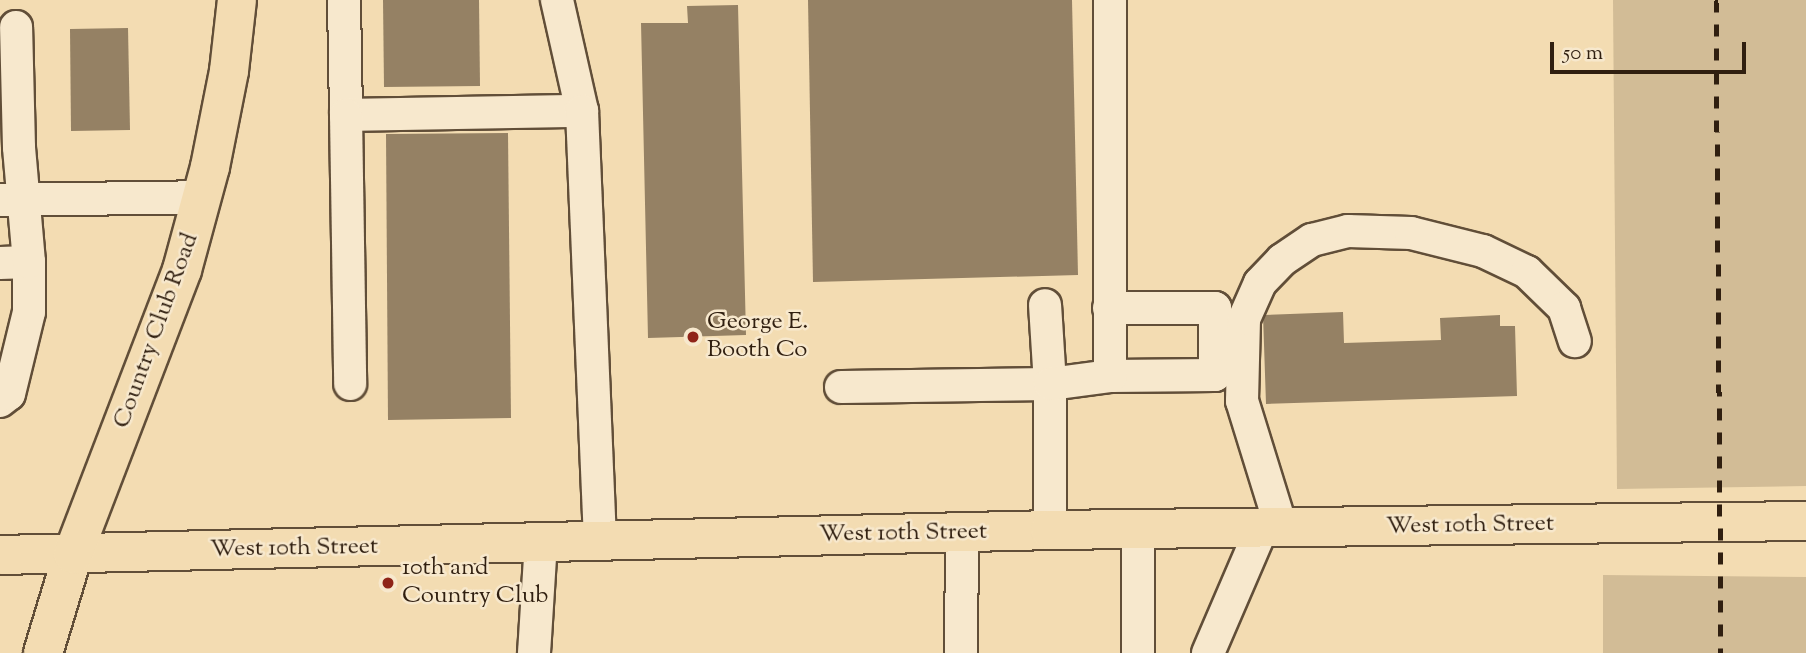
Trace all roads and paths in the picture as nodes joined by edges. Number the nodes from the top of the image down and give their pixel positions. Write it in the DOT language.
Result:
graph roads {
  1 [pos="237,0"];
  2 [pos="344,0"];
  3 [pos="557,0"];
  4 [pos="1110,0"];
  5 [pos="16,26"];
  6 [pos="582,111"];
  7 [pos="346,115"];
  8 [pos="203,197"];
  9 [pos="11,200"];
  10 [pos="14,263"];
  11 [pos="1045,305"];
  12 [pos="1109,308"];
  13 [pos="1575,341"];
  14 [pos="1110,376"];
  15 [pos="350,384"];
  16 [pos="1049,384"];
  17 [pos="841,387"];
  18 [pos="0,401"];
  19 [pos="1806,520"];
  20 [pos="1050,530"];
  21 [pos="1271,530"];
  22 [pos="1138,531"];
  23 [pos="962,533"];
  24 [pos="600,541"];
  25 [pos="541,543"];
  26 [pos="73,554"];
  27 [pos="0,555"];
  28 [pos="43,653"];
  29 [pos="534,653"];
  30 [pos="961,653"];
  31 [pos="1138,653"];
  32 [pos="1208,653"];
  1 -- 8 [label="main road, Country Club Road"];
  2 -- 7 [label="lane"];
  3 -- 6 [label="lane"];
  4 -- 12 [label="lane"];
  5 -- 9 [label="lane"];
  6 -- 7 [label="lane"];
  6 -- 24 [label="lane"];
  7 -- 15 [label="lane"];
  8 -- 9 [label="lane"];
  8 -- 26 [label="main road, Country Club Road"];
  9 -- 10 [label="lane"];
  10 -- 18 [label="lane"];
  11 -- 16 [label="lane"];
  12 -- 14 [label="lane"];
  12 -- 14 [label="lane"];
  13 -- 21 [label="lane"];
  14 -- 16 [label="lane"];
  16 -- 17 [label="lane"];
  16 -- 20 [label="lane"];
  19 -- 21 [label="main road, West 10th Street"];
  20 -- 22 [label="main road, West 10th Street"];
  20 -- 23 [label="main road, West 10th Street"];
  21 -- 22 [label="main road, West 10th Street"];
  21 -- 32 [label="lane"];
  22 -- 31 [label="lane"];
  23 -- 24 [label="main road, West 10th Street"];
  23 -- 30 [label="lane"];
  24 -- 25 [label="main road, West 10th Street"];
  25 -- 26 [label="main road, West 10th Street"];
  25 -- 29 [label="lane"];
  26 -- 27 [label="main road, West 10th Street"];
  26 -- 28 [label="main road, Country Club Road"];
}
